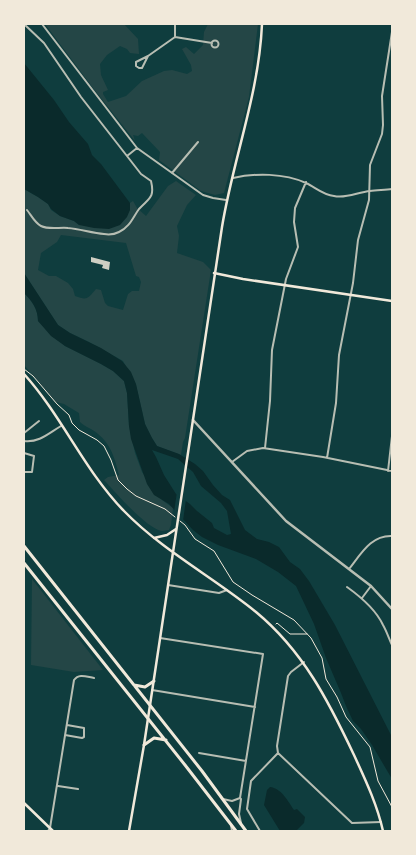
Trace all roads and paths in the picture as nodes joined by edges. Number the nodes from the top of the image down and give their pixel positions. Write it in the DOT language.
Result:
graph roads {
  1 [pos="24,24"];
  2 [pos="42,24"];
  3 [pos="175,24"];
  4 [pos="262,24"];
  5 [pos="392,32"];
  6 [pos="175,37"];
  7 [pos="212,43"];
  8 [pos="148,56"];
  9 [pos="198,142"];
  10 [pos="137,148"];
  11 [pos="127,156"];
  12 [pos="172,173"];
  13 [pos="231,179"];
  14 [pos="306,182"];
  15 [pos="392,189"];
  16 [pos="370,191"];
  17 [pos="226,200"];
  18 [pos="27,210"];
  19 [pos="214,273"];
  20 [pos="285,284"];
  21 [pos="351,294"];
  22 [pos="392,301"];
  23 [pos="24,368"];
  24 [pos="24,374"];
  25 [pos="43,386"];
  26 [pos="38,390"];
  27 [pos="193,420"];
  28 [pos="39,421"];
  29 [pos="61,426"];
  30 [pos="24,433"];
  31 [pos="392,436"];
  32 [pos="24,441"];
  33 [pos="265,448"];
  34 [pos="24,453"];
  35 [pos="327,458"];
  36 [pos="232,462"];
  37 [pos="388,471"];
  38 [pos="392,471"];
  39 [pos="24,472"];
  40 [pos="175,517"];
  41 [pos="179,522"];
  42 [pos="177,528"];
  43 [pos="392,536"];
  44 [pos="154,538"];
  45 [pos="24,546"];
  46 [pos="173,552"];
  47 [pos="24,563"];
  48 [pos="349,568"];
  49 [pos="168,585"];
  50 [pos="371,586"];
  51 [pos="347,587"];
  52 [pos="227,590"];
  53 [pos="362,598"];
  54 [pos="392,609"];
  55 [pos="276,624"];
  56 [pos="308,634"];
  57 [pos="160,638"];
  58 [pos="392,646"];
  59 [pos="304,662"];
  60 [pos="94,678"];
  61 [pos="154,681"];
  62 [pos="133,685"];
  63 [pos="152,690"];
  64 [pos="150,706"];
  65 [pos="255,707"];
  66 [pos="148,719"];
  67 [pos="67,726"];
  68 [pos="65,735"];
  69 [pos="166,740"];
  70 [pos="144,745"];
  71 [pos="199,753"];
  72 [pos="278,753"];
  73 [pos="246,760"];
  74 [pos="57,786"];
  75 [pos="78,789"];
  76 [pos="223,798"];
  77 [pos="240,798"];
  78 [pos="24,803"];
  79 [pos="392,807"];
  80 [pos="381,822"];
  81 [pos="231,824"];
  82 [pos="242,826"];
  83 [pos="50,828"];
  84 [pos="48,831"];
  85 [pos="54,831"];
  86 [pos="129,831"];
  87 [pos="232,831"];
  88 [pos="236,831"];
  89 [pos="246,831"];
  90 [pos="260,831"];
  91 [pos="383,831"];
  1 -- 11 [label="street"];
  2 -- 10 [label="street"];
  3 -- 6 [label="street"];
  4 -- 13 [label="main road"];
  5 -- 16 [label="street"];
  6 -- 7 [label="street"];
  6 -- 8 [label="street"];
  8 -- 8 [label="street"];
  9 -- 12 [label="street"];
  10 -- 11 [label="street"];
  10 -- 12 [label="street"];
  11 -- 18 [label="street"];
  12 -- 17 [label="street"];
  13 -- 14 [label="street"];
  13 -- 17 [label="main road"];
  14 -- 16 [label="street"];
  14 -- 20 [label="street"];
  15 -- 16 [label="street"];
  16 -- 21 [label="street"];
  17 -- 19 [label="main road"];
  19 -- 20 [label="main road"];
  19 -- 27 [label="main road"];
  20 -- 21 [label="main road"];
  20 -- 33 [label="street"];
  21 -- 22 [label="main road"];
  21 -- 35 [label="street"];
  23 -- 25 [label="path"];
  24 -- 26 [label="main road"];
  25 -- 26 [label="path"];
  25 -- 40 [label="path"];
  26 -- 29 [label="main road"];
  27 -- 36 [label="street"];
  27 -- 41 [label="main road"];
  28 -- 30 [label="street"];
  29 -- 32 [label="street"];
  29 -- 44 [label="main road"];
  31 -- 37 [label="street"];
  33 -- 35 [label="street"];
  33 -- 36 [label="street"];
  34 -- 39 [label="street"];
  35 -- 37 [label="street"];
  36 -- 48 [label="street"];
  37 -- 38 [label="street"];
  41 -- 42 [label="main road"];
  41 -- 56 [label="path"];
  42 -- 44 [label="main road"];
  42 -- 46 [label="main road"];
  43 -- 48 [label="street"];
  44 -- 46 [label="main road"];
  45 -- 62 [label="main road"];
  46 -- 49 [label="main road"];
  46 -- 52 [label="main road"];
  47 -- 66 [label="main road"];
  48 -- 50 [label="street"];
  49 -- 52 [label="street"];
  49 -- 57 [label="main road"];
  50 -- 53 [label="street"];
  50 -- 54 [label="street"];
  51 -- 53 [label="street"];
  52 -- 59 [label="main road"];
  53 -- 58 [label="street"];
  55 -- 56 [label="path"];
  56 -- 79 [label="path"];
  57 -- 61 [label="main road"];
  57 -- 65 [label="street"];
  59 -- 72 [label="street"];
  59 -- 80 [label="main road"];
  60 -- 67 [label="street"];
  61 -- 62 [label="main road"];
  61 -- 63 [label="main road"];
  62 -- 64 [label="main road"];
  63 -- 64 [label="main road"];
  63 -- 65 [label="street"];
  64 -- 66 [label="main road"];
  64 -- 76 [label="main road"];
  65 -- 73 [label="street"];
  66 -- 69 [label="main road"];
  66 -- 70 [label="main road"];
  67 -- 68 [label="street"];
  67 -- 68 [label="street"];
  68 -- 74 [label="street"];
  69 -- 70 [label="main road"];
  69 -- 81 [label="main road"];
  70 -- 86 [label="main road"];
  71 -- 73 [label="street"];
  72 -- 80 [label="street"];
  72 -- 90 [label="street"];
  73 -- 77 [label="street"];
  74 -- 75 [label="street"];
  74 -- 83 [label="street"];
  76 -- 77 [label="street"];
  76 -- 82 [label="main road"];
  77 -- 82 [label="street"];
  78 -- 83 [label="main road"];
  80 -- 91 [label="main road"];
  81 -- 87 [label="street"];
  81 -- 88 [label="main road"];
  82 -- 89 [label="main road"];
  83 -- 84 [label="street"];
  83 -- 85 [label="main road"];
}
